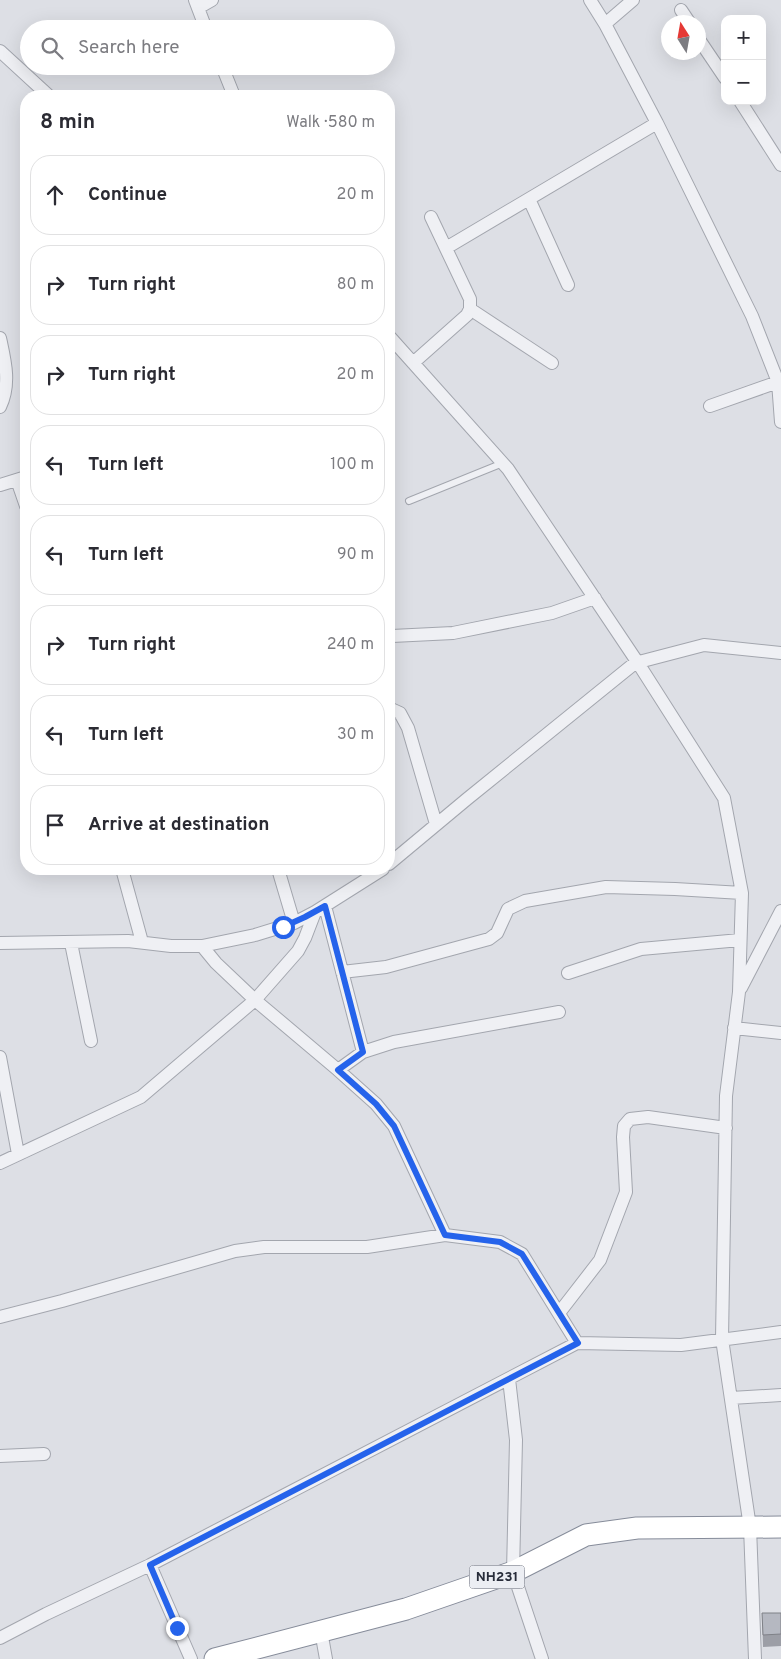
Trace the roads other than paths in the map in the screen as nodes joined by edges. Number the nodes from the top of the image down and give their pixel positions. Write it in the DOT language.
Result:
graph roads {
  1 [pos="212,0"];
  2 [pos="590,0"];
  3 [pos="633,0"];
  4 [pos="196,4"];
  5 [pos="680,10"];
  6 [pos="684,15"];
  7 [pos="202,20"];
  8 [pos="605,24"];
  9 [pos="706,50"];
  10 [pos="0,51"];
  11 [pos="20,69"];
  12 [pos="721,72"];
  13 [pos="26,75"];
  14 [pos="226,75"];
  15 [pos="42,90"];
  16 [pos="232,90"];
  17 [pos="743,105"];
  18 [pos="657,123"];
  19 [pos="777,152"];
  20 [pos="781,165"];
  21 [pos="529,199"];
  22 [pos="431,217"];
  23 [pos="446,248"];
  24 [pos="568,286"];
  25 [pos="470,309"];
  26 [pos="0,338"];
  27 [pos="395,343"];
  28 [pos="413,363"];
  29 [pos="552,363"];
  30 [pos="779,382"];
  31 [pos="710,406"];
  32 [pos="0,408"];
  33 [pos="781,422"];
  34 [pos="503,463"];
  35 [pos="20,479"];
  36 [pos="0,485"];
  37 [pos="409,500"];
  38 [pos="595,598"];
  39 [pos="395,636"];
  40 [pos="781,653"];
  41 [pos="638,662"];
  42 [pos="395,711"];
  43 [pos="436,824"];
  44 [pos="395,859"];
  45 [pos="124,875"];
  46 [pos="280,875"];
  47 [pos="374,875"];
  48 [pos="742,893"];
  49 [pos="320,909"];
  50 [pos="781,911"];
  51 [pos="294,923"];
  52 [pos="740,940"];
  53 [pos="142,942"];
  54 [pos="0,943"];
  55 [pos="71,943"];
  56 [pos="202,946"];
  57 [pos="342,972"];
  58 [pos="568,973"];
  59 [pos="738,992"];
  60 [pos="255,1000"];
  61 [pos="559,1012"];
  62 [pos="734,1028"];
  63 [pos="781,1033"];
  64 [pos="92,1041"];
  65 [pos="363,1052"];
  66 [pos="0,1057"];
  67 [pos="338,1070"];
  68 [pos="726,1128"];
  69 [pos="18,1154"];
  70 [pos="0,1163"];
  71 [pos="445,1235"];
  72 [pos="559,1313"];
  73 [pos="0,1316"];
  74 [pos="781,1332"];
  75 [pos="722,1339"];
  76 [pos="578,1343"];
  77 [pos="509,1380"];
  78 [pos="781,1396"];
  79 [pos="731,1398"];
  80 [pos="44,1454"];
  81 [pos="0,1456"];
  82 [pos="750,1527"];
  83 [pos="781,1527"];
  84 [pos="150,1565"];
  85 [pos="513,1572"];
  86 [pos="320,1631"];
  87 [pos="0,1638"];
  88 [pos="191,1659"];
  89 [pos="215,1659"];
  90 [pos="326,1659"];
  91 [pos="542,1659"];
  92 [pos="755,1659"];
  1 -- 4 [label="street"];
  2 -- 8 [label="street"];
  3 -- 8 [label="street"];
  4 -- 7 [label="street"];
  5 -- 6 [label="street"];
  8 -- 18 [label="street"];
  9 -- 12 [label="street"];
  10 -- 11 [label="street"];
  13 -- 15 [label="street"];
  14 -- 16 [label="street"];
  17 -- 19 [label="street"];
  18 -- 21 [label="street"];
  18 -- 30 [label="street"];
  19 -- 20 [label="street"];
  21 -- 23 [label="street"];
  21 -- 24 [label="street"];
  22 -- 23 [label="street"];
  23 -- 25 [label="street"];
  25 -- 28 [label="street"];
  25 -- 29 [label="street"];
  26 -- 32 [label="street"];
  27 -- 28 [label="street"];
  28 -- 34 [label="street"];
  30 -- 31 [label="street"];
  30 -- 33 [label="street"];
  34 -- 37 [label="lane"];
  34 -- 38 [label="street"];
  35 -- 36 [label="street"];
  38 -- 39 [label="street"];
  38 -- 41 [label="street"];
  40 -- 41 [label="street"];
  41 -- 43 [label="street"];
  41 -- 48 [label="street"];
  42 -- 43 [label="street"];
  43 -- 44 [label="street"];
  45 -- 53 [label="street"];
  46 -- 51 [label="street"];
  47 -- 49 [label="street"];
  48 -- 52 [label="street"];
  48 -- 57 [label="street"];
  49 -- 51 [label="street"];
  49 -- 57 [label="street"];
  49 -- 60 [label="street"];
  50 -- 59 [label="street"];
  51 -- 56 [label="street"];
  52 -- 58 [label="street"];
  52 -- 59 [label="street"];
  53 -- 55 [label="street"];
  53 -- 56 [label="street"];
  54 -- 55 [label="street"];
  55 -- 64 [label="street"];
  56 -- 60 [label="street"];
  57 -- 65 [label="street"];
  59 -- 62 [label="street"];
  60 -- 67 [label="street"];
  60 -- 69 [label="street"];
  61 -- 65 [label="street"];
  62 -- 63 [label="street"];
  62 -- 68 [label="street"];
  65 -- 67 [label="street"];
  66 -- 69 [label="street"];
  67 -- 71 [label="street"];
  68 -- 72 [label="street"];
  68 -- 75 [label="street"];
  69 -- 70 [label="street"];
  71 -- 72 [label="street"];
  71 -- 73 [label="street"];
  72 -- 76 [label="street"];
  74 -- 75 [label="street"];
  75 -- 76 [label="street"];
  75 -- 79 [label="street"];
  76 -- 77 [label="street"];
  77 -- 84 [label="street"];
  77 -- 85 [label="street"];
  78 -- 79 [label="street"];
  79 -- 82 [label="street"];
  80 -- 81 [label="street"];
  82 -- 83 [label="highway, NH231"];
  82 -- 85 [label="highway, NH231"];
  82 -- 92 [label="street"];
  84 -- 87 [label="street"];
  84 -- 88 [label="street"];
  85 -- 86 [label="highway, NH231"];
  85 -- 91 [label="street"];
  86 -- 89 [label="highway, NH231"];
  86 -- 90 [label="street"];
}
